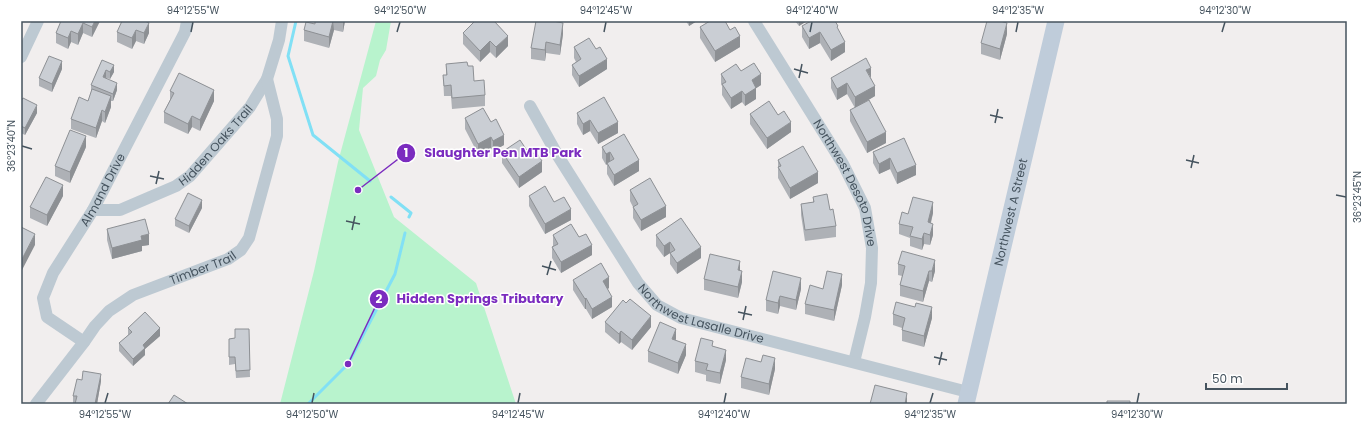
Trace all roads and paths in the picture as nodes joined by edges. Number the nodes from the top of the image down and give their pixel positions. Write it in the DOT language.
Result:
graph roads {
  1 [pos="38,21"];
  2 [pos="187,21"];
  3 [pos="282,21"];
  4 [pos="754,21"];
  5 [pos="1056,21"];
  6 [pos="21,57"];
  7 [pos="267,79"];
  8 [pos="530,106"];
  9 [pos="93,210"];
  10 [pos="84,342"];
  11 [pos="854,362"];
  12 [pos="967,398"];
  13 [pos="36,404"];
  1 -- 6 [label="street"];
  2 -- 9 [label="street, Almand Drive"];
  3 -- 7 [label="street, Hidden Oaks Trail"];
  4 -- 11 [label="street, Northwest Desoto Drive"];
  5 -- 12 [label="street, Northwest A Street"];
  7 -- 9 [label="street, Hidden Oaks Trail"];
  7 -- 10 [label="street, Timber Trail"];
  8 -- 11 [label="street, Northwest Lasalle Drive"];
  9 -- 10 [label="street, Almand Drive"];
  10 -- 13 [label="street, Timber Trail"];
  11 -- 12 [label="street, Northwest Lasalle Drive"];
}
